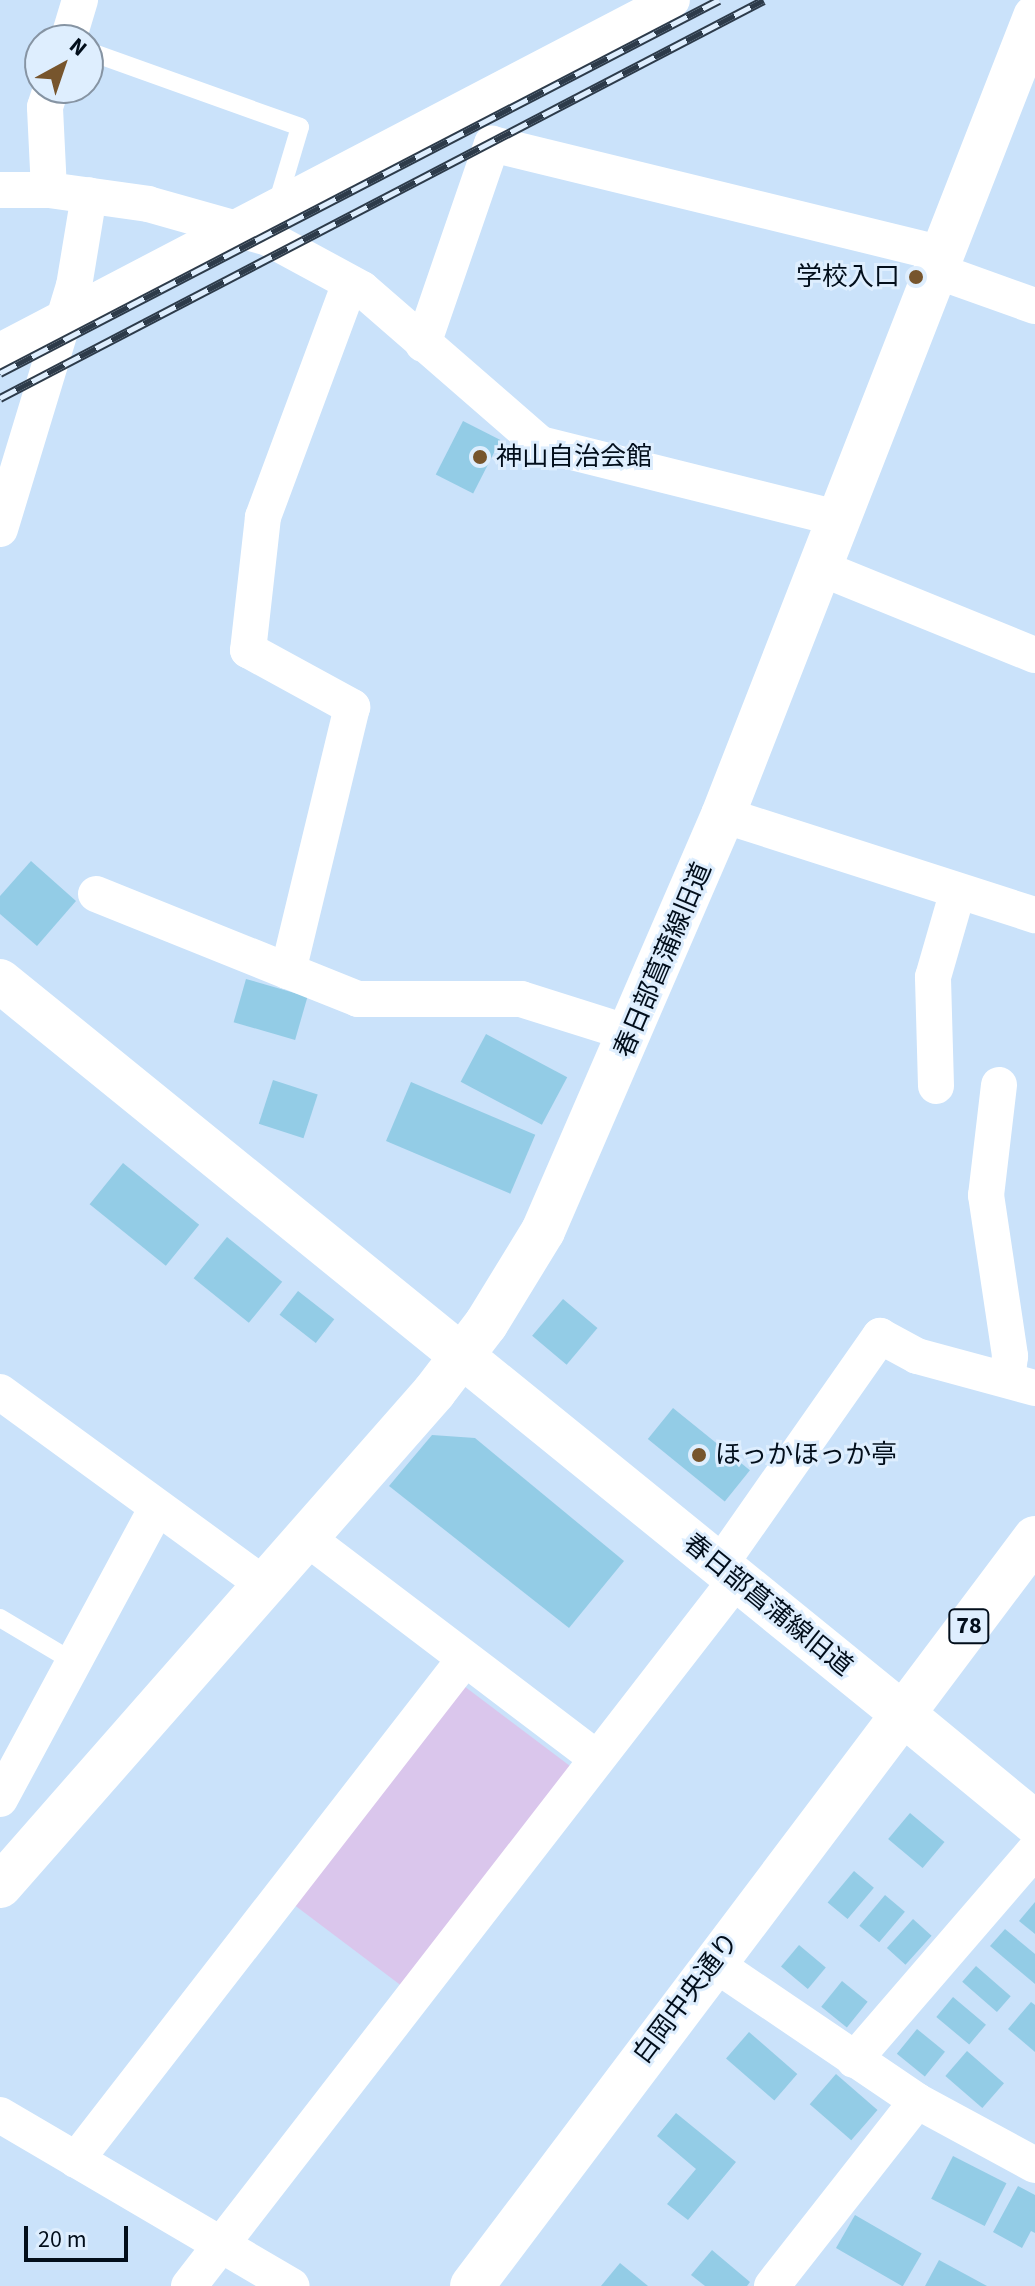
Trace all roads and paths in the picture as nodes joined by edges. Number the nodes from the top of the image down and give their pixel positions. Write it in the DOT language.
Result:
graph roads {
  1 [pos="80,0"];
  2 [pos="672,0"];
  3 [pos="1035,17"];
  4 [pos="73,24"];
  5 [pos="104,57"];
  6 [pos="46,104"];
  7 [pos="0,190"];
  8 [pos="49,190"];
  9 [pos="89,195"];
  10 [pos="276,209"];
  11 [pos="235,229"];
  12 [pos="940,263"];
  13 [pos="350,283"];
  14 [pos="1035,306"];
  15 [pos="65,317"];
  16 [pos="423,344"];
  17 [pos="0,351"];
  18 [pos="837,518"];
  19 [pos="0,529"];
  20 [pos="818,567"];
  21 [pos="1035,655"];
  22 [pos="723,815"];
  23 [pos="96,894"];
  24 [pos="957,894"];
  25 [pos="1035,915"];
  26 [pos="288,971"];
  27 [pos="0,981"];
  28 [pos="632,1034"];
  29 [pos="999,1085"];
  30 [pos="936,1086"];
  31 [pos="462,1357"];
  32 [pos="1021,1383"];
  33 [pos="0,1392"];
  34 [pos="157,1508"];
  35 [pos="1035,1538"];
  36 [pos="308,1539"];
  37 [pos="728,1573"];
  38 [pos="265,1585"];
  39 [pos="0,1618"];
  40 [pos="72,1661"];
  41 [pos="463,1661"];
  42 [pos="903,1714"];
  43 [pos="597,1758"];
  44 [pos="0,1799"];
  45 [pos="1035,1823"];
  46 [pos="1035,1850"];
  47 [pos="0,1886"];
  48 [pos="712,1962"];
  49 [pos="854,2060"];
  50 [pos="917,2101"];
  51 [pos="0,2115"];
  52 [pos="76,2160"];
  53 [pos="1035,2165"];
  54 [pos="219,2246"];
  55 [pos="789,2281"];
  56 [pos="189,2286"];
  57 [pos="291,2286"];
  58 [pos="472,2286"];
  1 -- 4 [label="street"];
  2 -- 10 [label="street"];
  3 -- 12 [label="street, 春日部菖蒲線旧道"];
  5 -- 10 [label="lane"];
  6 -- 8 [label="street"];
  7 -- 8 [label="street"];
  8 -- 9 [label="street"];
  9 -- 11 [label="street"];
  9 -- 15 [label="street"];
  10 -- 11 [label="street"];
  11 -- 13 [label="street"];
  11 -- 15 [label="street"];
  12 -- 14 [label="street"];
  12 -- 16 [label="street"];
  12 -- 18 [label="street, 春日部菖蒲線旧道"];
  13 -- 16 [label="street"];
  13 -- 26 [label="street"];
  15 -- 17 [label="street"];
  15 -- 19 [label="street"];
  16 -- 18 [label="street"];
  18 -- 20 [label="street, 春日部菖蒲線旧道"];
  20 -- 21 [label="street"];
  20 -- 22 [label="street, 春日部菖蒲線旧道"];
  22 -- 24 [label="street"];
  22 -- 28 [label="street, 春日部菖蒲線旧道"];
  23 -- 26 [label="street"];
  24 -- 25 [label="street"];
  24 -- 30 [label="street"];
  26 -- 28 [label="street"];
  27 -- 31 [label="street"];
  28 -- 31 [label="street, 春日部菖蒲線旧道"];
  29 -- 32 [label="street"];
  31 -- 36 [label="street"];
  31 -- 37 [label="street, 春日部菖蒲線旧道"];
  32 -- 37 [label="street"];
  33 -- 34 [label="street"];
  34 -- 38 [label="street"];
  34 -- 40 [label="street"];
  35 -- 42 [label="street, 78"];
  36 -- 38 [label="street"];
  36 -- 41 [label="street"];
  37 -- 42 [label="street, 春日部菖蒲線旧道"];
  37 -- 43 [label="street"];
  38 -- 47 [label="street"];
  39 -- 40 [label="lane"];
  40 -- 44 [label="street"];
  41 -- 43 [label="street"];
  41 -- 52 [label="street"];
  42 -- 45 [label="street, 春日部菖蒲線旧道"];
  42 -- 48 [label="street, 白岡中央通り"];
  43 -- 54 [label="street"];
  46 -- 49 [label="street"];
  48 -- 49 [label="street"];
  48 -- 58 [label="street, 白岡中央通り"];
  49 -- 50 [label="street"];
  50 -- 53 [label="street"];
  50 -- 55 [label="street"];
  51 -- 52 [label="street"];
  52 -- 54 [label="street"];
  54 -- 56 [label="street"];
  54 -- 57 [label="street"];
}
